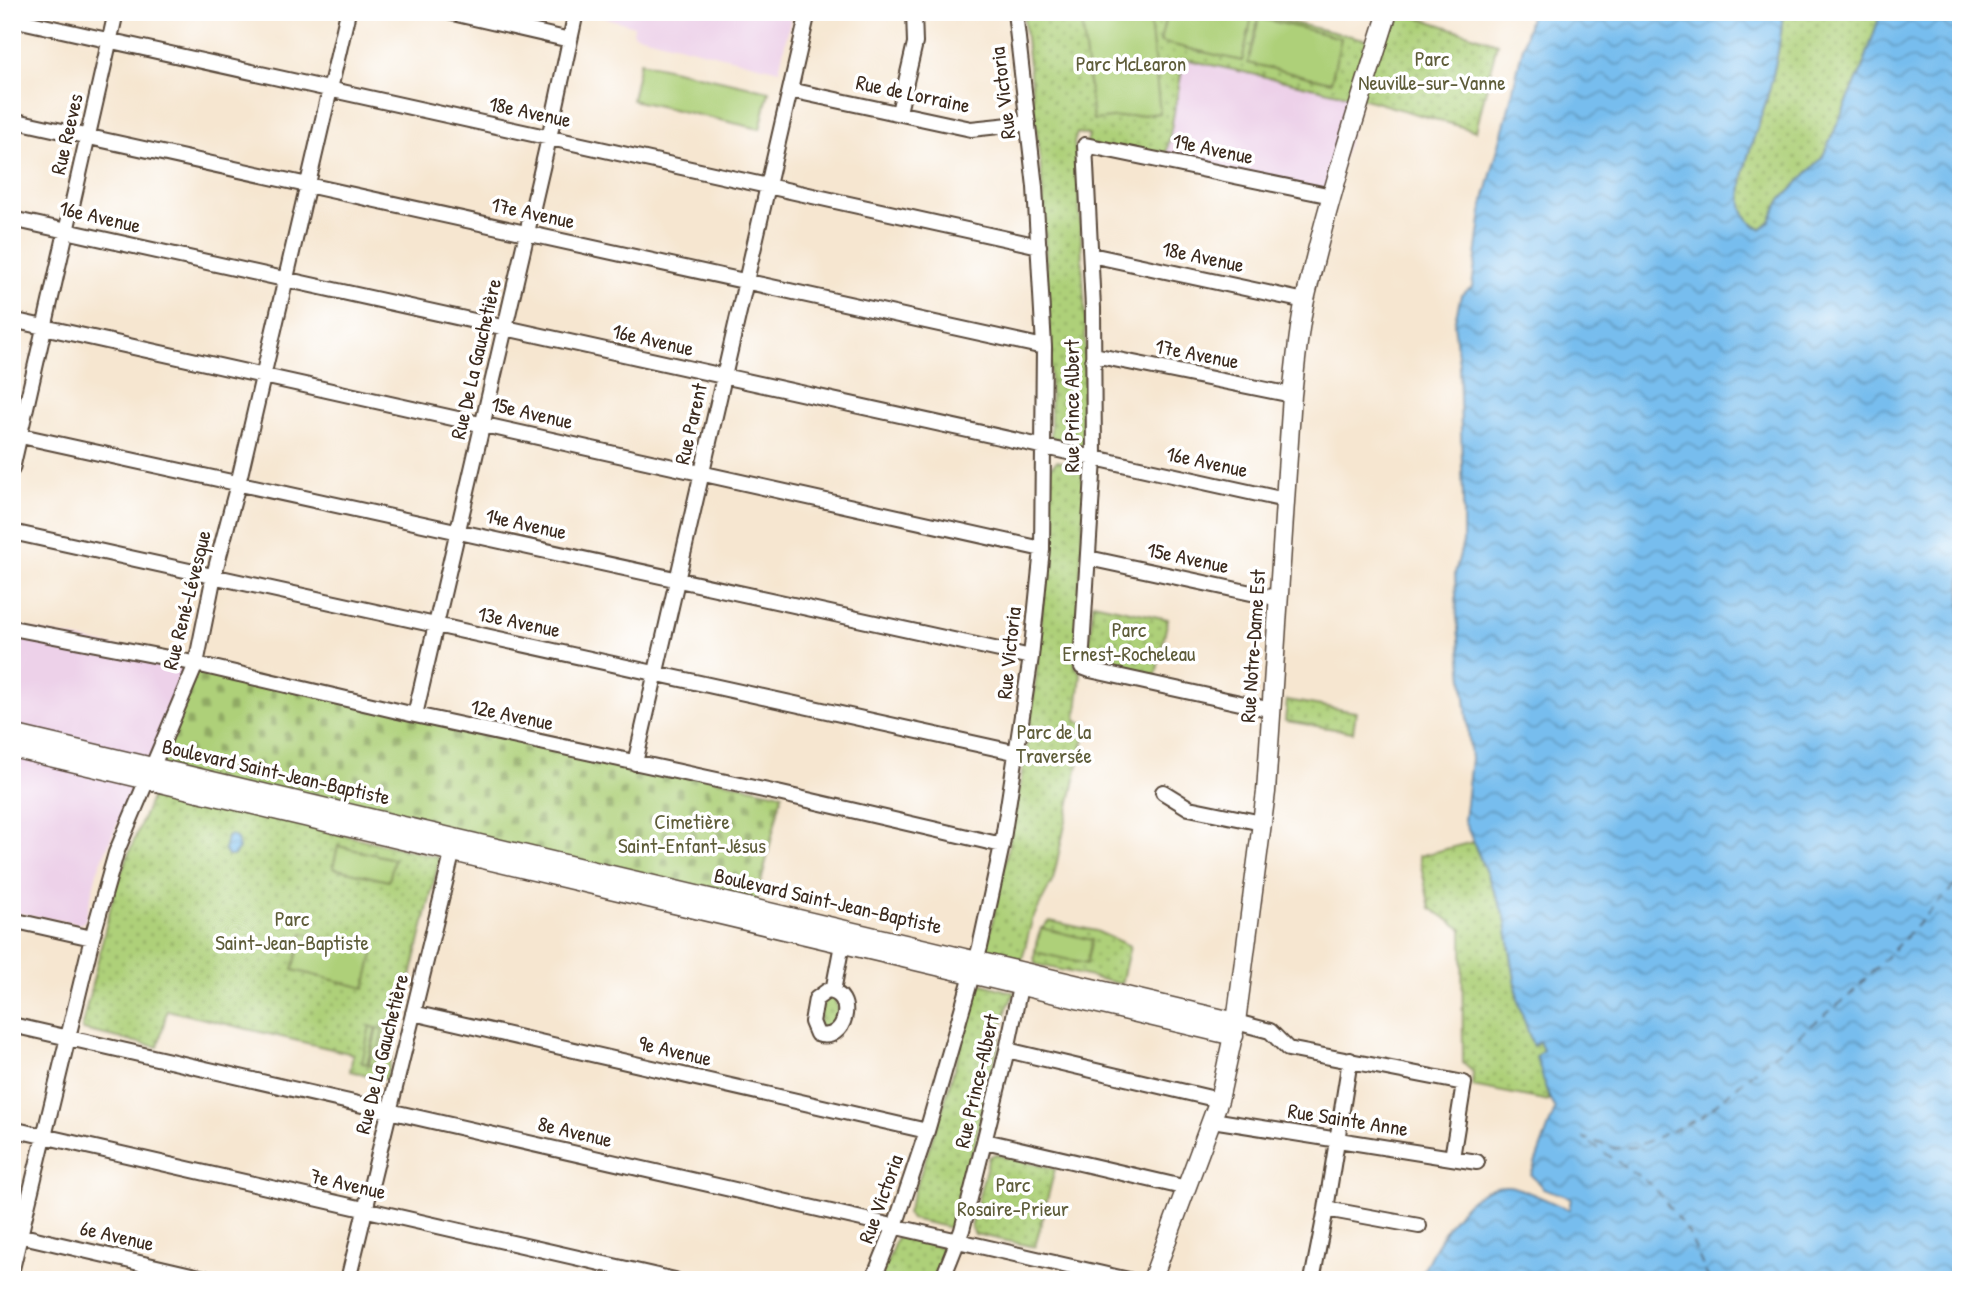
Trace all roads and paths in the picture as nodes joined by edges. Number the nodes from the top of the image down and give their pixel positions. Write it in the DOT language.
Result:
graph roads {
  1 [pos="116,12"];
  2 [pos="348,12"];
  3 [pos="448,12"];
  4 [pos="576,12"];
  5 [pos="808,12"];
  6 [pos="914,12"];
  7 [pos="1015,12"];
  8 [pos="1388,12"];
  9 [pos="465,14"];
  10 [pos="12,19"];
  11 [pos="570,40"];
  12 [pos="110,41"];
  13 [pos="329,89"];
  14 [pos="789,90"];
  15 [pos="899,112"];
  16 [pos="12,120"];
  17 [pos="1028,123"];
  18 [pos="88,136"];
  19 [pos="550,138"];
  20 [pos="1085,145"];
  21 [pos="307,185"];
  22 [pos="769,186"];
  23 [pos="1332,196"];
  24 [pos="12,219"];
  25 [pos="66,231"];
  26 [pos="527,233"];
  27 [pos="1040,246"];
  28 [pos="1091,255"];
  29 [pos="285,280"];
  30 [pos="747,281"];
  31 [pos="1305,301"];
  32 [pos="12,320"];
  33 [pos="46,327"];
  34 [pos="504,328"];
  35 [pos="1044,347"];
  36 [pos="1094,355"];
  37 [pos="263,375"];
  38 [pos="723,377"];
  39 [pos="1292,395"];
  40 [pos="483,424"];
  41 [pos="16,435"];
  42 [pos="1043,447"];
  43 [pos="1094,459"];
  44 [pos="12,469"];
  45 [pos="702,472"];
  46 [pos="238,484"];
  47 [pos="1285,500"];
  48 [pos="458,531"];
  49 [pos="12,532"];
  50 [pos="1042,549"];
  51 [pos="1088,558"];
  52 [pos="214,575"];
  53 [pos="676,578"];
  54 [pos="1279,599"];
  55 [pos="436,626"];
  56 [pos="12,628"];
  57 [pos="1031,657"];
  58 [pos="197,664"];
  59 [pos="655,672"];
  60 [pos="1272,710"];
  61 [pos="415,715"];
  62 [pos="12,734"];
  63 [pos="12,748"];
  64 [pos="1018,752"];
  65 [pos="635,763"];
  66 [pos="150,773"];
  67 [pos="1163,792"];
  68 [pos="1262,823"];
  69 [pos="454,844"];
  70 [pos="1002,845"];
  71 [pos="12,920"];
  72 [pos="844,936"];
  73 [pos="92,938"];
  74 [pos="975,967"];
  75 [pos="1022,978"];
  76 [pos="833,991"];
  77 [pos="413,1013"];
  78 [pos="12,1025"];
  79 [pos="1235,1029"];
  80 [pos="67,1038"];
  81 [pos="1007,1050"];
  82 [pos="1350,1060"];
  83 [pos="1219,1100"];
  84 [pos="390,1111"];
  85 [pos="1212,1120"];
  86 [pos="12,1129"];
  87 [pos="927,1131"];
  88 [pos="44,1136"];
  89 [pos="1337,1140"];
  90 [pos="985,1141"];
  91 [pos="1452,1158"];
  92 [pos="1477,1162"];
  93 [pos="1187,1188"];
  94 [pos="365,1209"];
  95 [pos="1326,1209"];
  96 [pos="895,1226"];
  97 [pos="1419,1226"];
  98 [pos="16,1234"];
  99 [pos="958,1242"];
  100 [pos="12,1269"];
  101 [pos="213,1280"];
  102 [pos="348,1280"];
  103 [pos="675,1280"];
  104 [pos="873,1280"];
  105 [pos="942,1280"];
  106 [pos="1129,1280"];
  107 [pos="1152,1280"];
  108 [pos="1312,1280"];
  1 -- 12 [label="street, Rue Reeves"];
  2 -- 13 [label="street, Rue René-Lévesque"];
  3 -- 9 [label="street"];
  4 -- 11 [label="street, Rue De La Gauchetière"];
  5 -- 14 [label="street, Rue Parent"];
  6 -- 15 [label="street"];
  7 -- 17 [label="street, Rue Victoria"];
  8 -- 23 [label="main road, Rue Notre-Dame Est"];
  9 -- 11 [label="street"];
  10 -- 12 [label="street, 18e Avenue"];
  11 -- 19 [label="street, Rue De La Gauchetière"];
  12 -- 13 [label="street, 18e Avenue"];
  12 -- 18 [label="street, Rue Reeves"];
  13 -- 19 [label="street, 18e Avenue"];
  13 -- 21 [label="street, Rue René-Lévesque"];
  14 -- 15 [label="street, Rue de Lorraine"];
  14 -- 22 [label="street, Rue Parent"];
  15 -- 17 [label="street, Rue de Lorraine"];
  16 -- 18 [label="street, 17e Avenue"];
  17 -- 27 [label="street, Rue Victoria"];
  18 -- 21 [label="street, 17e Avenue"];
  18 -- 25 [label="street, Rue Reeves"];
  19 -- 22 [label="street, 18e Avenue"];
  19 -- 26 [label="street, Rue De La Gauchetière"];
  20 -- 23 [label="street, 19e Avenue"];
  20 -- 28 [label="street, Rue Prince Albert"];
  21 -- 26 [label="street, 17e Avenue"];
  21 -- 29 [label="street, Rue René-Lévesque"];
  22 -- 27 [label="street, 18e Avenue"];
  22 -- 30 [label="street, Rue Parent"];
  23 -- 31 [label="main road, Rue Notre-Dame Est"];
  24 -- 25 [label="street, 16e Avenue"];
  25 -- 29 [label="street, 16e Avenue"];
  25 -- 33 [label="street, Rue Reeves"];
  26 -- 30 [label="street, 17e Avenue"];
  26 -- 34 [label="street, Rue De La Gauchetière"];
  27 -- 35 [label="street, Rue Victoria"];
  28 -- 31 [label="street, 18e Avenue"];
  28 -- 36 [label="street, Rue Prince Albert"];
  29 -- 34 [label="street, 16e Avenue"];
  29 -- 37 [label="street, Rue René-Lévesque"];
  30 -- 35 [label="street, 17e Avenue"];
  30 -- 38 [label="street, Rue Parent"];
  31 -- 39 [label="main road, Rue Notre-Dame Est"];
  32 -- 33 [label="street, 15e Avenue"];
  33 -- 37 [label="street, 15e Avenue"];
  33 -- 41 [label="street, Rue Reeves"];
  34 -- 38 [label="street, 16e Avenue"];
  34 -- 40 [label="street, Rue De La Gauchetière"];
  35 -- 42 [label="street, Rue Victoria"];
  36 -- 39 [label="street, 17e Avenue"];
  36 -- 43 [label="street, Rue Prince Albert"];
  37 -- 40 [label="street, 15e Avenue"];
  37 -- 46 [label="street, Rue René-Lévesque"];
  38 -- 42 [label="street, 16e Avenue"];
  38 -- 45 [label="street, Rue Parent"];
  39 -- 47 [label="main road, Rue Notre-Dame Est"];
  40 -- 45 [label="street, 15e Avenue"];
  40 -- 48 [label="street, Rue De La Gauchetière"];
  41 -- 44 [label="street, Rue Reeves"];
  41 -- 46 [label="street, 14e Avenue"];
  42 -- 43 [label="street, 16e Avenue"];
  42 -- 50 [label="street, Rue Victoria"];
  43 -- 47 [label="street, 16e Avenue"];
  43 -- 51 [label="street, Rue Prince Albert"];
  45 -- 50 [label="street, 15e Avenue"];
  45 -- 53 [label="street, Rue Parent"];
  46 -- 48 [label="street, 14e Avenue"];
  46 -- 52 [label="street, Rue René-Lévesque"];
  47 -- 54 [label="main road, Rue Notre-Dame Est"];
  48 -- 53 [label="street, 14e Avenue"];
  48 -- 55 [label="street, Rue De La Gauchetière"];
  49 -- 52 [label="street, 13e Avenue"];
  50 -- 57 [label="street, Rue Victoria"];
  51 -- 54 [label="street, 15e Avenue"];
  51 -- 60 [label="street, Rue Prince Albert"];
  52 -- 55 [label="street, 13e Avenue"];
  52 -- 58 [label="street, Rue René-Lévesque"];
  53 -- 57 [label="street, 14e Avenue"];
  53 -- 59 [label="street, Rue Parent"];
  54 -- 60 [label="main road, Rue Notre-Dame Est"];
  55 -- 59 [label="street, 13e Avenue"];
  55 -- 61 [label="street, Rue De La Gauchetière"];
  56 -- 58 [label="street, 12e Avenue"];
  57 -- 64 [label="street, Rue Victoria"];
  58 -- 61 [label="street, 12e Avenue"];
  58 -- 66 [label="street, Rue René-Lévesque"];
  59 -- 64 [label="street, 13e Avenue"];
  59 -- 65 [label="street, Rue Parent"];
  60 -- 68 [label="main road, Rue Notre-Dame Est"];
  61 -- 65 [label="street, 12e Avenue"];
  62 -- 66 [label="main road, Boulevard Saint-Jean-Baptiste"];
  63 -- 66 [label="main road, Boulevard Saint-Jean-Baptiste"];
  64 -- 70 [label="street, Rue Victoria"];
  65 -- 70 [label="street, 12e Avenue"];
  66 -- 69 [label="main road, Boulevard Saint-Jean-Baptiste"];
  66 -- 73 [label="street, Rue René-Lévesque"];
  67 -- 68 [label="street"];
  68 -- 79 [label="main road, Rue Notre-Dame Est"];
  69 -- 72 [label="main road, Boulevard Saint-Jean-Baptiste"];
  69 -- 77 [label="street, Rue De La Gauchetière"];
  70 -- 74 [label="street, Rue Victoria"];
  71 -- 73 [label="street"];
  72 -- 74 [label="main road, Boulevard Saint-Jean-Baptiste"];
  72 -- 76 [label="street"];
  73 -- 80 [label="street, Rue René-Lévesque"];
  74 -- 75 [label="main road, Boulevard Saint-Jean-Baptiste"];
  74 -- 87 [label="street, Rue Victoria"];
  75 -- 79 [label="main road, Boulevard Saint-Jean-Baptiste"];
  75 -- 81 [label="street, Rue Prince-Albert"];
  77 -- 84 [label="street, Rue De La Gauchetière"];
  77 -- 87 [label="street, 9e Avenue"];
  78 -- 80 [label="street, 8e Avenue"];
  79 -- 82 [label="street, Boulevard Saint-Jean-Baptiste"];
  79 -- 83 [label="main road, Rue Notre-Dame Est"];
  80 -- 84 [label="street, 8e Avenue"];
  80 -- 88 [label="street, Rue René-Lévesque"];
  81 -- 83 [label="street"];
  81 -- 90 [label="street, Rue Prince-Albert"];
  82 -- 89 [label="street"];
  82 -- 91 [label="street, Boulevard Saint-Jean-Baptiste"];
  83 -- 85 [label="main road, Rue Notre-Dame Est"];
  84 -- 94 [label="street, Rue De La Gauchetière"];
  84 -- 96 [label="street, 8e Avenue"];
  85 -- 89 [label="street, Rue Sainte Anne"];
  85 -- 93 [label="main road, Rue Notre-Dame Est"];
  86 -- 88 [label="street, 7e Avenue"];
  87 -- 96 [label="street, Rue Victoria"];
  88 -- 94 [label="street, 7e Avenue"];
  88 -- 98 [label="street, Rue René-Lévesque"];
  89 -- 91 [label="street, Rue Sainte Anne"];
  89 -- 95 [label="street"];
  90 -- 93 [label="street"];
  90 -- 99 [label="street, Rue Prince-Albert"];
  91 -- 92 [label="street, Rue Sainte Anne"];
  93 -- 107 [label="main road, Rue Notre-Dame Est"];
  94 -- 102 [label="street, Rue De La Gauchetière"];
  94 -- 103 [label="street, 7e Avenue"];
  95 -- 97 [label="street"];
  95 -- 108 [label="street"];
  96 -- 99 [label="street, 8e Avenue"];
  96 -- 104 [label="street, Rue Victoria"];
  98 -- 100 [label="street, Rue René-Lévesque"];
  98 -- 101 [label="street, 6e Avenue"];
  99 -- 105 [label="street, Rue Prince-Albert"];
  99 -- 106 [label="street, 8e Avenue"];
}
